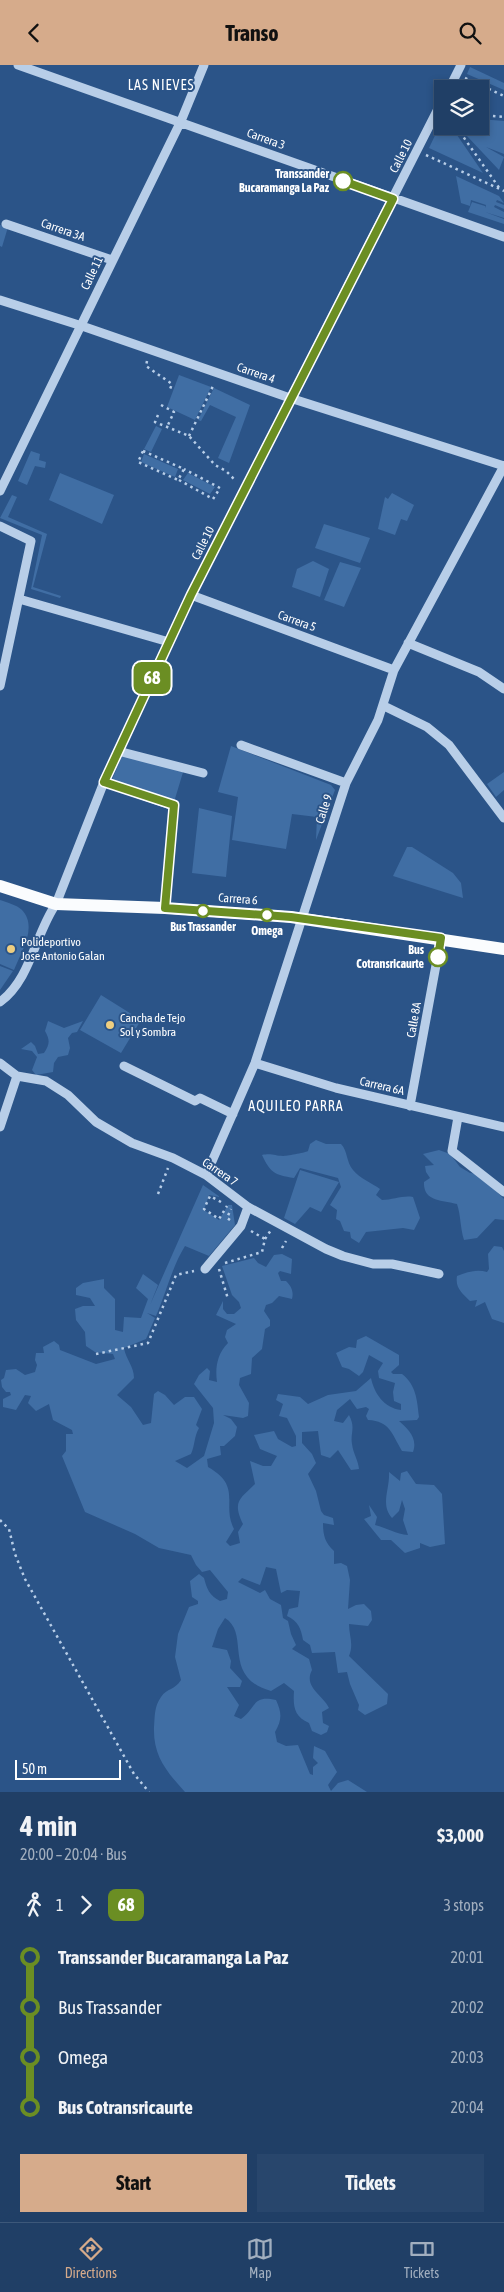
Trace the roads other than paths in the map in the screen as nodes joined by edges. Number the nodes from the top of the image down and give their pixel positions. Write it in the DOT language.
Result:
graph roads {
  1 [pos="18,65"];
  2 [pos="204,65"];
  3 [pos="461,65"];
  4 [pos="454,80"];
  5 [pos="434,117"];
  6 [pos="181,121"];
  7 [pos="393,199"];
  8 [pos="6,223"];
  9 [pos="504,237"];
  10 [pos="112,260"];
  11 [pos="0,301"];
  12 [pos="82,326"];
  13 [pos="290,398"];
  14 [pos="504,466"];
  15 [pos="0,491"];
  16 [pos="0,526"];
  17 [pos="191,595"];
  18 [pos="19,599"];
  19 [pos="169,642"];
  20 [pos="408,643"];
  21 [pos="394,670"];
  22 [pos="0,686"];
  23 [pos="504,689"];
  24 [pos="384,707"];
  25 [pos="241,745"];
  26 [pos="118,751"];
  27 [pos="203,773"];
  28 [pos="104,782"];
  29 [pos="346,783"];
  30 [pos="504,819"];
  31 [pos="0,886"];
  32 [pos="56,904"];
  33 [pos="165,908"];
  34 [pos="302,918"];
  35 [pos="441,938"];
  36 [pos="504,949"];
  37 [pos="0,1002"];
  38 [pos="0,1063"];
  39 [pos="255,1063"];
  40 [pos="124,1066"];
  41 [pos="17,1076"];
  42 [pos="410,1106"];
  43 [pos="233,1114"];
  44 [pos="458,1117"];
  45 [pos="0,1127"];
  46 [pos="504,1127"];
  47 [pos="206,1175"];
  48 [pos="504,1192"];
  49 [pos="248,1207"];
  50 [pos="206,1269"];
  51 [pos="439,1274"];
  1 -- 6 [label="street, Carrera 3"];
  2 -- 6 [label="street, Calle 11"];
  3 -- 4 [label="street"];
  5 -- 7 [label="street, Calle 10"];
  6 -- 7 [label="street, Carrera 3"];
  6 -- 10 [label="street, Calle 11"];
  7 -- 9 [label="street, Carrera 3"];
  7 -- 13 [label="street, Calle 10"];
  8 -- 10 [label="street, Carrera 3A"];
  10 -- 12 [label="street, Calle 11"];
  11 -- 12 [label="street, Carrera 4"];
  12 -- 13 [label="street, Carrera 4"];
  12 -- 15 [label="street, Calle 11"];
  13 -- 14 [label="street, Carrera 4"];
  13 -- 17 [label="street, Calle 10"];
  14 -- 20 [label="street, Calle 9"];
  16 -- 18 [label="street"];
  17 -- 19 [label="street, Calle 10"];
  17 -- 21 [label="street, Carrera 5"];
  18 -- 19 [label="street"];
  18 -- 22 [label="street"];
  19 -- 26 [label="street, Calle 10"];
  20 -- 21 [label="street, Calle 9"];
  20 -- 23 [label="street"];
  21 -- 24 [label="street, Calle 9"];
  24 -- 29 [label="street, Calle 9"];
  24 -- 30 [label="street"];
  25 -- 29 [label="street"];
  26 -- 27 [label="street"];
  26 -- 28 [label="street, Calle 10"];
  28 -- 32 [label="street, Calle 10"];
  28 -- 33 [label="street"];
  29 -- 34 [label="street, Calle 9"];
  31 -- 32 [label="main road, Carrera 6"];
  32 -- 33 [label="main road, Carrera 6"];
  32 -- 37 [label="street, Calle 10"];
  33 -- 34 [label="main road, Carrera 6"];
  34 -- 35 [label="main road, Carrera 6"];
  34 -- 39 [label="street, Calle 9"];
  35 -- 36 [label="main road, Carrera 6"];
  35 -- 42 [label="street, Calle 8A"];
  38 -- 41 [label="street, Carrera 7"];
  39 -- 42 [label="street, Carrera 6A"];
  39 -- 43 [label="street, Calle 9"];
  40 -- 43 [label="street"];
  41 -- 45 [label="street"];
  41 -- 47 [label="street, Carrera 7"];
  42 -- 44 [label="street, Carrera 6A"];
  43 -- 47 [label="street, Calle 9"];
  44 -- 46 [label="street, Carrera 6A"];
  44 -- 48 [label="street"];
  47 -- 49 [label="street, Carrera 7"];
  49 -- 50 [label="street"];
  49 -- 51 [label="street, Carrera 7"];
}
